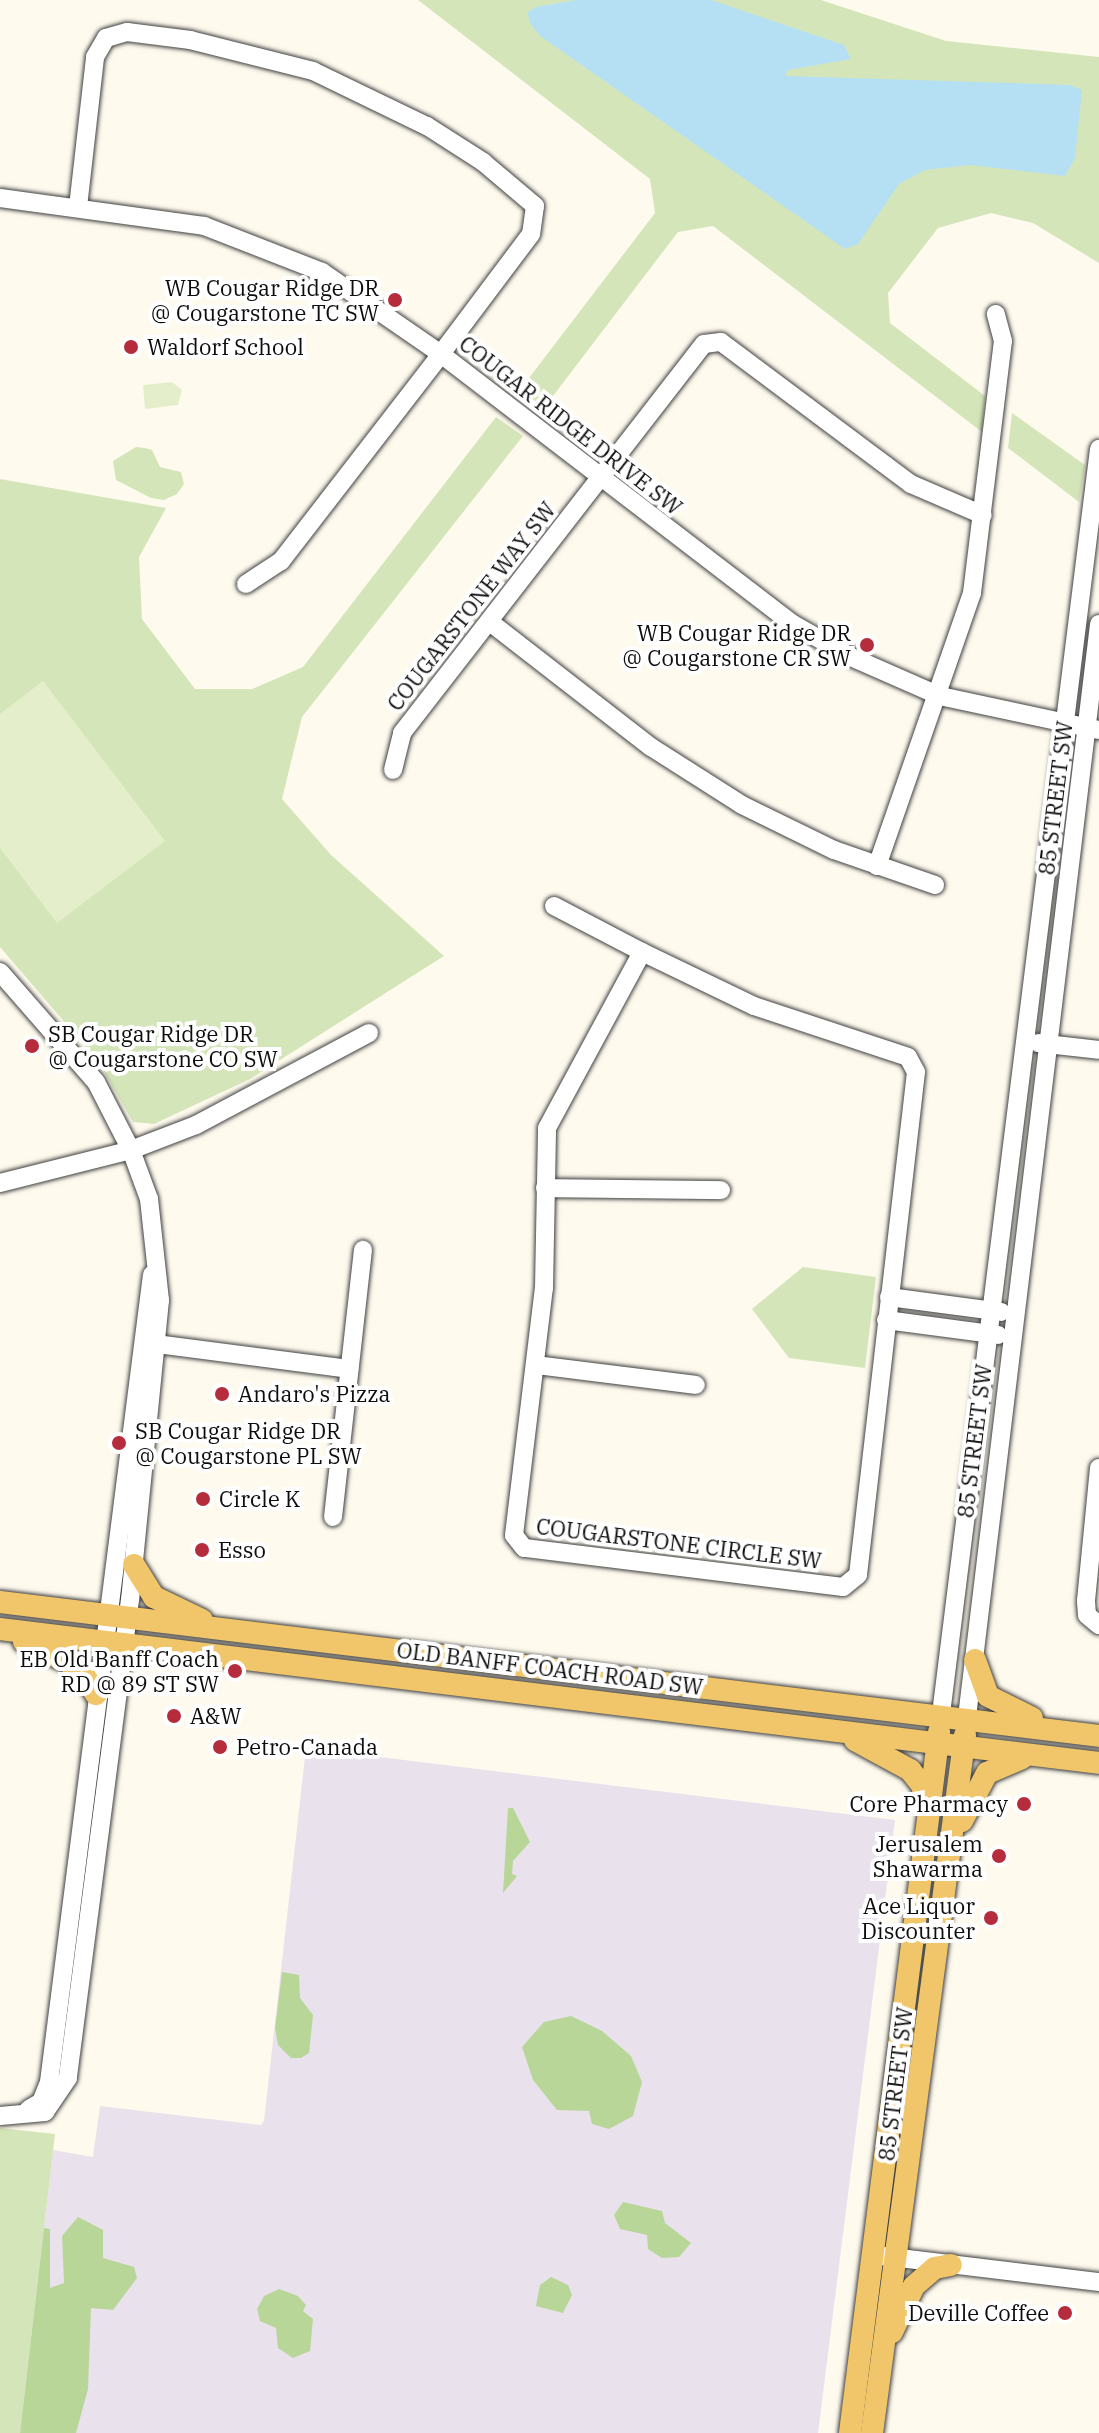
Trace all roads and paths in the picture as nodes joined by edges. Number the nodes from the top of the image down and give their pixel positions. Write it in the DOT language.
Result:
graph roads {
  1 [pos="0,198"];
  2 [pos="78,207"];
  3 [pos="996,314"];
  4 [pos="441,354"];
  5 [pos="1099,449"];
  6 [pos="600,479"];
  7 [pos="983,515"];
  8 [pos="246,584"];
  9 [pos="491,623"];
  10 [pos="1099,624"];
  11 [pos="940,696"];
  12 [pos="1064,726"];
  13 [pos="1093,729"];
  14 [pos="393,770"];
  15 [pos="877,866"];
  16 [pos="935,885"];
  17 [pos="554,906"];
  18 [pos="642,952"];
  19 [pos="0,972"];
  20 [pos="369,1033"];
  21 [pos="1026,1041"];
  22 [pos="1047,1044"];
  23 [pos="1099,1050"];
  24 [pos="131,1150"];
  25 [pos="0,1183"];
  26 [pos="545,1188"];
  27 [pos="721,1190"];
  28 [pos="363,1250"];
  29 [pos="889,1297"];
  30 [pos="990,1310"];
  31 [pos="1016,1314"];
  32 [pos="886,1320"];
  33 [pos="986,1334"];
  34 [pos="1012,1337"];
  35 [pos="150,1344"];
  36 [pos="536,1365"];
  37 [pos="349,1369"];
  38 [pos="696,1385"];
  39 [pos="137,1445"];
  40 [pos="1099,1468"];
  41 [pos="333,1517"];
  42 [pos="134,1565"];
  43 [pos="0,1602"];
  44 [pos="116,1617"];
  45 [pos="1099,1625"];
  46 [pos="225,1630"];
  47 [pos="0,1631"];
  48 [pos="113,1644"];
  49 [pos="975,1660"];
  50 [pos="96,1694"];
  51 [pos="941,1714"];
  52 [pos="967,1717"];
  53 [pos="810,1727"];
  54 [pos="1097,1736"];
  55 [pos="938,1743"];
  56 [pos="964,1747"];
  57 [pos="1040,1756"];
  58 [pos="1099,1763"];
  59 [pos="85,1787"];
  60 [pos="105,1790"];
  61 [pos="927,1817"];
  62 [pos="950,1852"];
  63 [pos="78,1923"];
  64 [pos="0,2115"];
  65 [pos="884,2256"];
  66 [pos="951,2265"];
  67 [pos="1099,2282"];
  68 [pos="883,2351"];
  69 [pos="850,2433"];
  70 [pos="872,2433"];
  1 -- 2 [label="street, COUGAR RIDGE DRIVE SW"];
  2 -- 4 [label="street, COUGAR RIDGE DRIVE SW"];
  2 -- 4 [label="street"];
  3 -- 7 [label="street"];
  4 -- 6 [label="street, COUGAR RIDGE DRIVE SW"];
  4 -- 8 [label="street"];
  5 -- 12 [label="street, 85 STREET SW"];
  6 -- 7 [label="street, COUGARSTONE WAY SW"];
  6 -- 9 [label="street, COUGARSTONE WAY SW"];
  6 -- 11 [label="street, COUGAR RIDGE DRIVE SW"];
  7 -- 11 [label="street"];
  9 -- 14 [label="street, COUGARSTONE WAY SW"];
  9 -- 15 [label="street"];
  10 -- 13 [label="street, 85 STREET SW"];
  11 -- 12 [label="street, COUGAR RIDGE DRIVE SW"];
  11 -- 15 [label="street"];
  12 -- 13 [label="street, COUGAR RIDGE DRIVE SW"];
  12 -- 21 [label="street, 85 STREET SW"];
  13 -- 22 [label="street, 85 STREET SW"];
  15 -- 16 [label="street"];
  17 -- 18 [label="street"];
  18 -- 26 [label="street, COUGARSTONE CIRCLE SW"];
  18 -- 29 [label="street, COUGARSTONE CIRCLE SW"];
  19 -- 24 [label="street"];
  20 -- 24 [label="street"];
  21 -- 22 [label="street"];
  21 -- 30 [label="street, 85 STREET SW"];
  22 -- 23 [label="street"];
  22 -- 31 [label="street, 85 STREET SW"];
  24 -- 25 [label="street"];
  24 -- 35 [label="street"];
  26 -- 27 [label="street"];
  26 -- 36 [label="street, COUGARSTONE CIRCLE SW"];
  28 -- 37 [label="street"];
  29 -- 30 [label="street"];
  29 -- 32 [label="street, COUGARSTONE CIRCLE SW"];
  30 -- 31 [label="street"];
  30 -- 33 [label="street, 85 STREET SW"];
  31 -- 34 [label="street, 85 STREET SW"];
  32 -- 33 [label="street"];
  32 -- 36 [label="street, COUGARSTONE CIRCLE SW"];
  33 -- 34 [label="street"];
  33 -- 51 [label="street, 85 STREET SW"];
  34 -- 49 [label="street, 85 STREET SW"];
  35 -- 37 [label="street"];
  35 -- 39 [label="street"];
  36 -- 38 [label="street"];
  37 -- 41 [label="street"];
  39 -- 42 [label="street"];
  39 -- 44 [label="street"];
  40 -- 45 [label="street"];
  42 -- 44 [label="street"];
  42 -- 46 [label="main road"];
  43 -- 44 [label="main road, OLD BANFF COACH ROAD SW"];
  44 -- 46 [label="main road, OLD BANFF COACH ROAD SW"];
  44 -- 48 [label="street"];
  46 -- 51 [label="main road, OLD BANFF COACH ROAD SW"];
  47 -- 48 [label="main road, OLD BANFF COACH ROAD SW"];
  47 -- 50 [label="main road"];
  48 -- 50 [label="street"];
  48 -- 53 [label="main road, OLD BANFF COACH ROAD SW"];
  48 -- 60 [label="street"];
  49 -- 52 [label="street, 85 STREET SW"];
  49 -- 54 [label="main road"];
  50 -- 59 [label="street"];
  51 -- 52 [label="main road, OLD BANFF COACH ROAD SW"];
  51 -- 55 [label="main road, 85 STREET SW"];
  52 -- 54 [label="main road, OLD BANFF COACH ROAD SW"];
  52 -- 56 [label="main road, 85 STREET SW"];
  53 -- 55 [label="main road, OLD BANFF COACH ROAD SW"];
  53 -- 61 [label="main road"];
  55 -- 56 [label="main road, OLD BANFF COACH ROAD SW"];
  55 -- 61 [label="main road, 85 STREET SW"];
  56 -- 57 [label="main road, OLD BANFF COACH ROAD SW"];
  56 -- 62 [label="main road, 85 STREET SW"];
  57 -- 58 [label="main road, OLD BANFF COACH ROAD SW"];
  57 -- 62 [label="main road"];
  59 -- 60 [label="street"];
  59 -- 63 [label="street"];
  60 -- 63 [label="street"];
  61 -- 65 [label="main road, 85 STREET SW"];
  62 -- 65 [label="main road, 85 STREET SW"];
  63 -- 64 [label="street"];
  65 -- 66 [label="street"];
  65 -- 68 [label="main road, 85 STREET SW"];
  65 -- 69 [label="main road, 85 STREET SW"];
  66 -- 67 [label="street"];
  66 -- 68 [label="main road"];
  68 -- 70 [label="main road, 85 STREET SW"];
}
